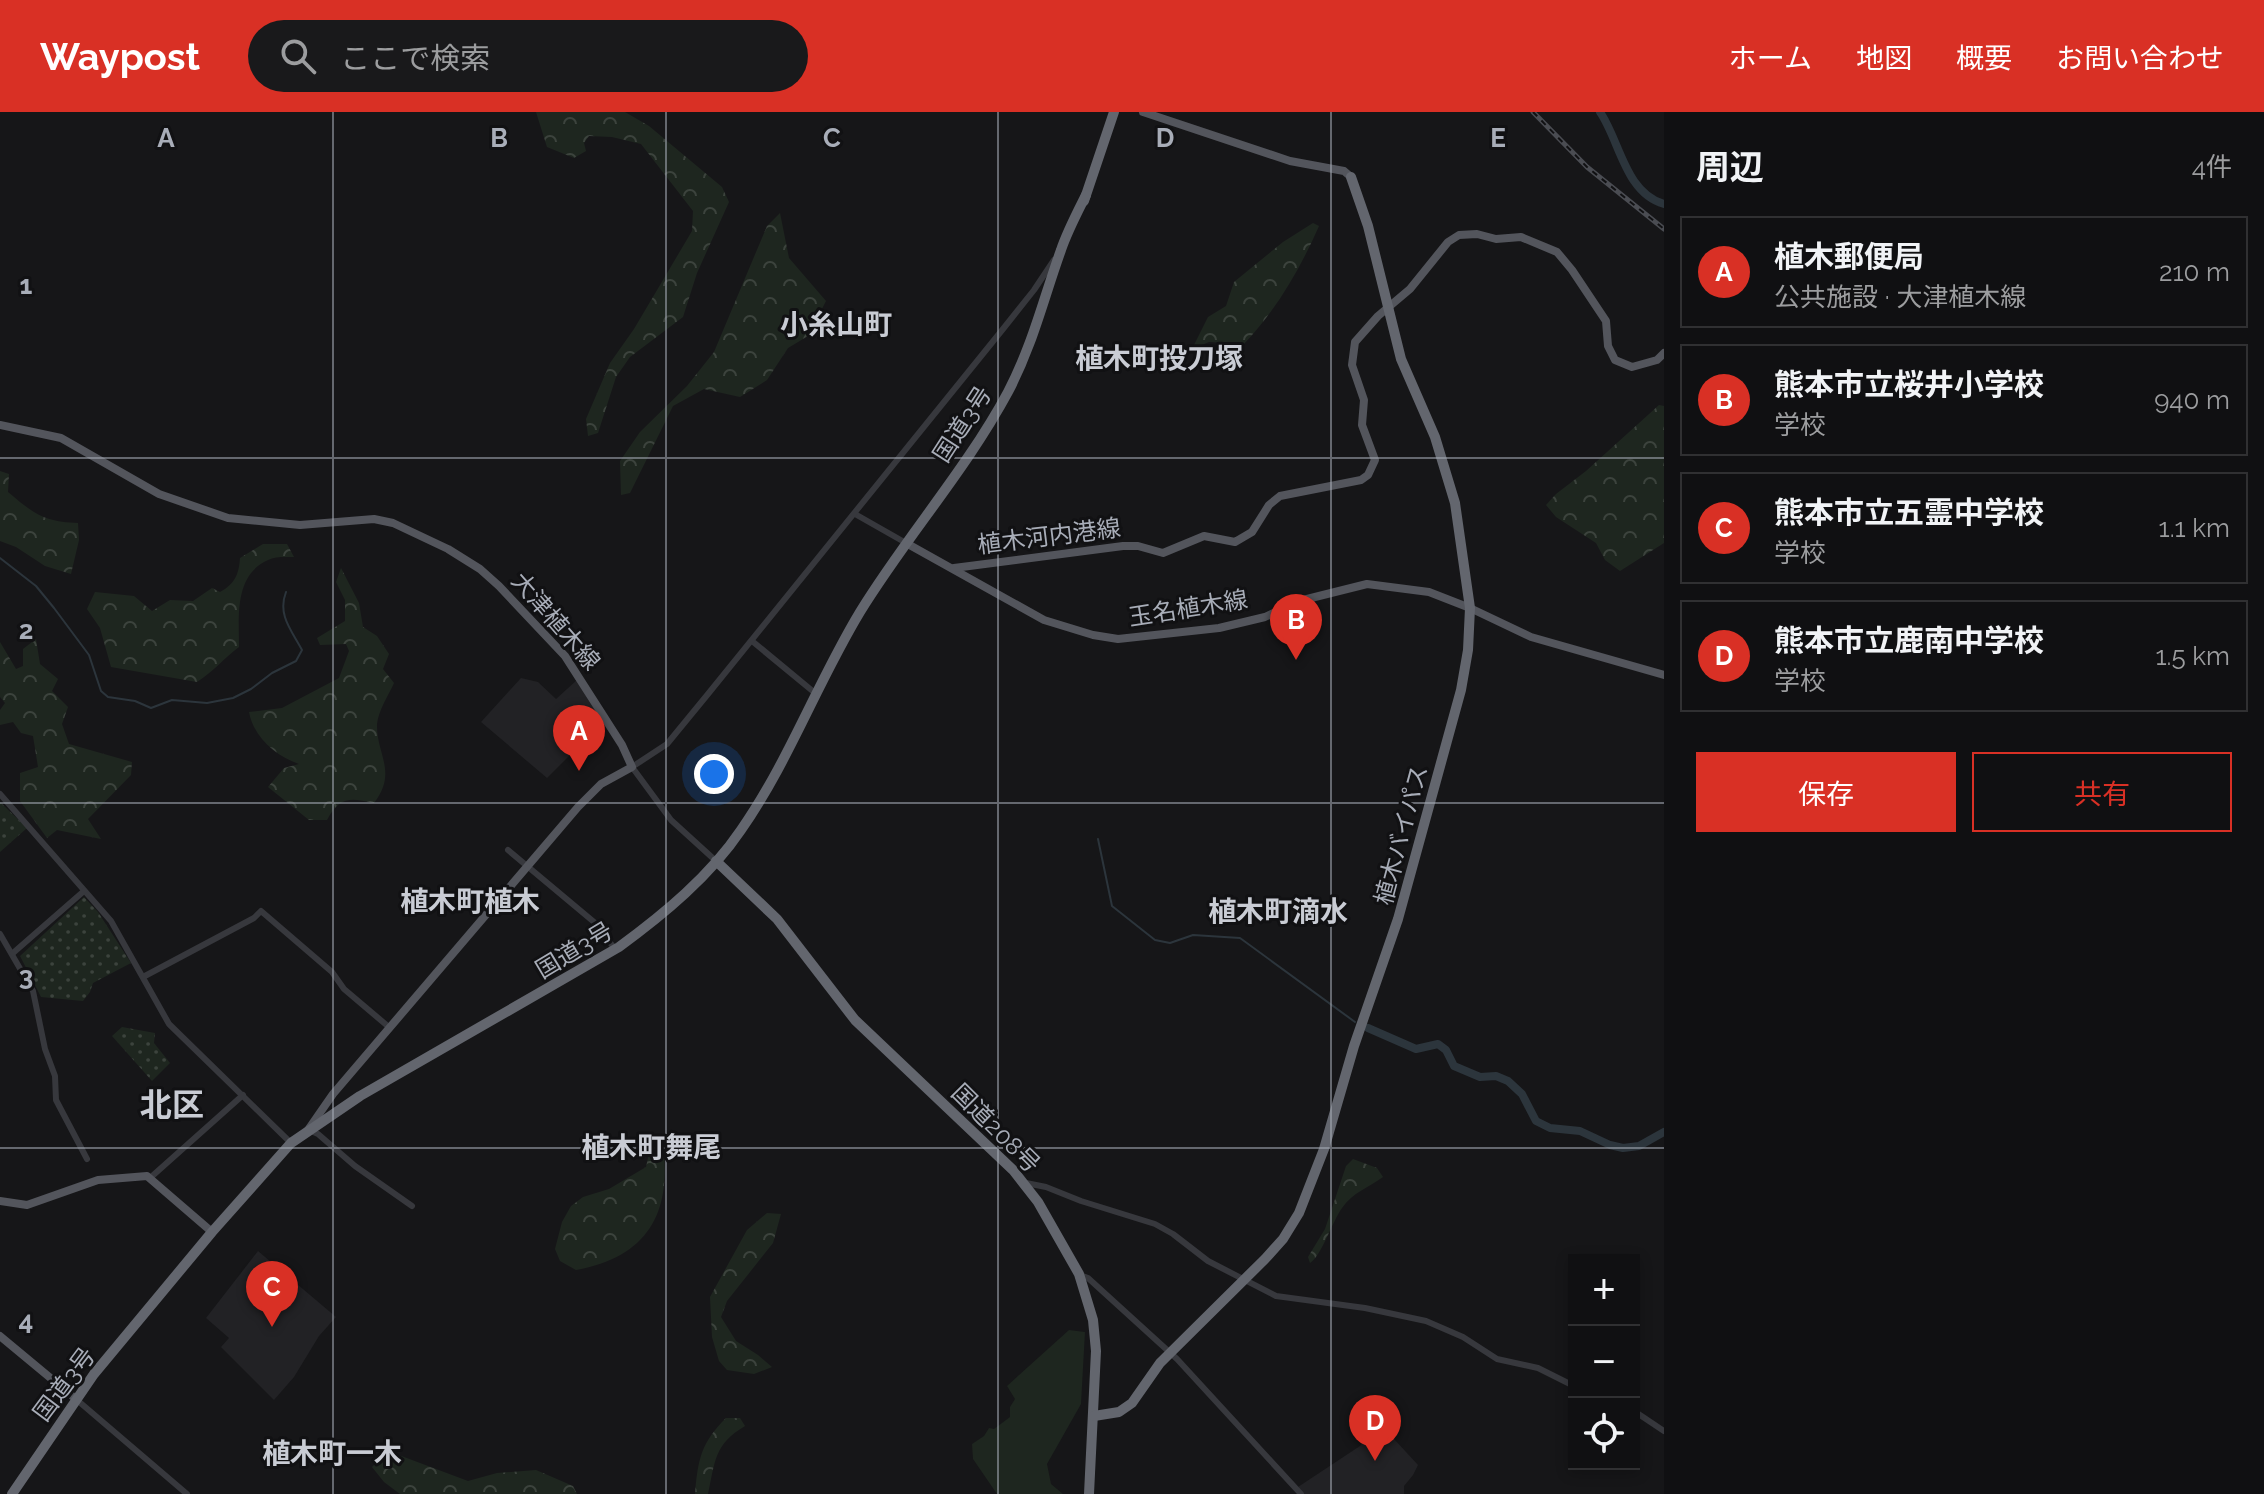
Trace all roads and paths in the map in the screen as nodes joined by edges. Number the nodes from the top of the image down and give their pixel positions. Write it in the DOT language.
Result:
graph roads {
  1 [pos="1114,112"];
  2 [pos="1143,112"];
  3 [pos="1351,177"];
  4 [pos="1063,253"];
  5 [pos="1055,270"];
  6 [pos="1034,290"];
  7 [pos="1036,331"];
  8 [pos="1664,353"];
  9 [pos="0,425"];
  10 [pos="855,514"];
  11 [pos="906,543"];
  12 [pos="954,568"];
  13 [pos="1470,608"];
  14 [pos="752,641"];
  15 [pos="1664,675"];
  16 [pos="815,693"];
  17 [pos="632,767"];
  18 [pos="0,794"];
  19 [pos="741,831"];
  20 [pos="508,850"];
  21 [pos="716,861"];
  22 [pos="528,866"];
  23 [pos="729,874"];
  24 [pos="84,891"];
  25 [pos="0,934"];
  26 [pos="615,949"];
  27 [pos="13,953"];
  28 [pos="143,977"];
  29 [pos="390,1028"];
  30 [pos="243,1095"];
  31 [pos="308,1130"];
  32 [pos="291,1143"];
  33 [pos="87,1159"];
  34 [pos="150,1178"];
  35 [pos="1026,1183"];
  36 [pos="0,1201"];
  37 [pos="412,1206"];
  38 [pos="212,1232"];
  39 [pos="1079,1274"];
  40 [pos="1245,1279"];
  41 [pos="0,1336"];
  42 [pos="1170,1353"];
  43 [pos="1568,1383"];
  44 [pos="77,1400"];
  45 [pos="1640,1415"];
  46 [pos="1094,1416"];
  47 [pos="1664,1431"];
  48 [pos="12,1494"];
  49 [pos="187,1494"];
  50 [pos="1089,1494"];
  51 [pos="1301,1494"];
  1 -- 4 [label="highway, 国道3号"];
  2 -- 3 [label="main road"];
  3 -- 13 [label="highway, 植木バイパス"];
  4 -- 5 [label="highway, 国道3号"];
  4 -- 6 [label="street"];
  4 -- 7 [label="highway, 国道3号"];
  5 -- 6 [label="street"];
  5 -- 7 [label="highway, 国道3号"];
  6 -- 10 [label="street"];
  7 -- 11 [label="highway, 国道3号"];
  8 -- 12 [label="main road, 植木河内港線"];
  9 -- 17 [label="main road, 大津植木線"];
  10 -- 11 [label="street"];
  10 -- 14 [label="street"];
  11 -- 12 [label="main road, 植木河内港線"];
  11 -- 16 [label="highway, 国道3号"];
  12 -- 13 [label="main road, 玉名植木線"];
  13 -- 15 [label="main road, 玉名植木線"];
  13 -- 40 [label="highway, 植木バイパス"];
  14 -- 16 [label="street"];
  14 -- 17 [label="street"];
  16 -- 19 [label="highway, 国道3号"];
  17 -- 21 [label="street"];
  17 -- 22 [label="main road"];
  18 -- 24 [label="street"];
  19 -- 21 [label="highway, 国道3号"];
  19 -- 23 [label="highway"];
  20 -- 22 [label="street"];
  21 -- 23 [label="highway, 国道208号"];
  21 -- 26 [label="highway, 国道3号"];
  22 -- 26 [label="street"];
  22 -- 29 [label="main road"];
  23 -- 35 [label="highway, 国道208号"];
  24 -- 27 [label="street"];
  24 -- 28 [label="street"];
  25 -- 27 [label="street"];
  26 -- 31 [label="highway, 国道3号"];
  27 -- 33 [label="street"];
  28 -- 29 [label="street"];
  28 -- 30 [label="street"];
  29 -- 31 [label="main road"];
  30 -- 32 [label="street"];
  30 -- 34 [label="street"];
  31 -- 32 [label="highway, 国道3号"];
  31 -- 37 [label="street"];
  32 -- 38 [label="highway, 国道3号"];
  34 -- 36 [label="main road"];
  34 -- 38 [label="main road"];
  35 -- 39 [label="highway, 国道208号"];
  35 -- 40 [label="street"];
  38 -- 44 [label="highway, 国道3号"];
  39 -- 42 [label="street"];
  39 -- 46 [label="highway, 国道208号"];
  40 -- 42 [label="highway, 植木バイパス"];
  40 -- 43 [label="street"];
  41 -- 44 [label="main road"];
  42 -- 46 [label="highway, 植木バイパス"];
  42 -- 51 [label="street"];
  44 -- 48 [label="highway, 国道3号"];
  44 -- 49 [label="street"];
  45 -- 47 [label="street"];
  46 -- 50 [label="highway, 国道208号"];
}
